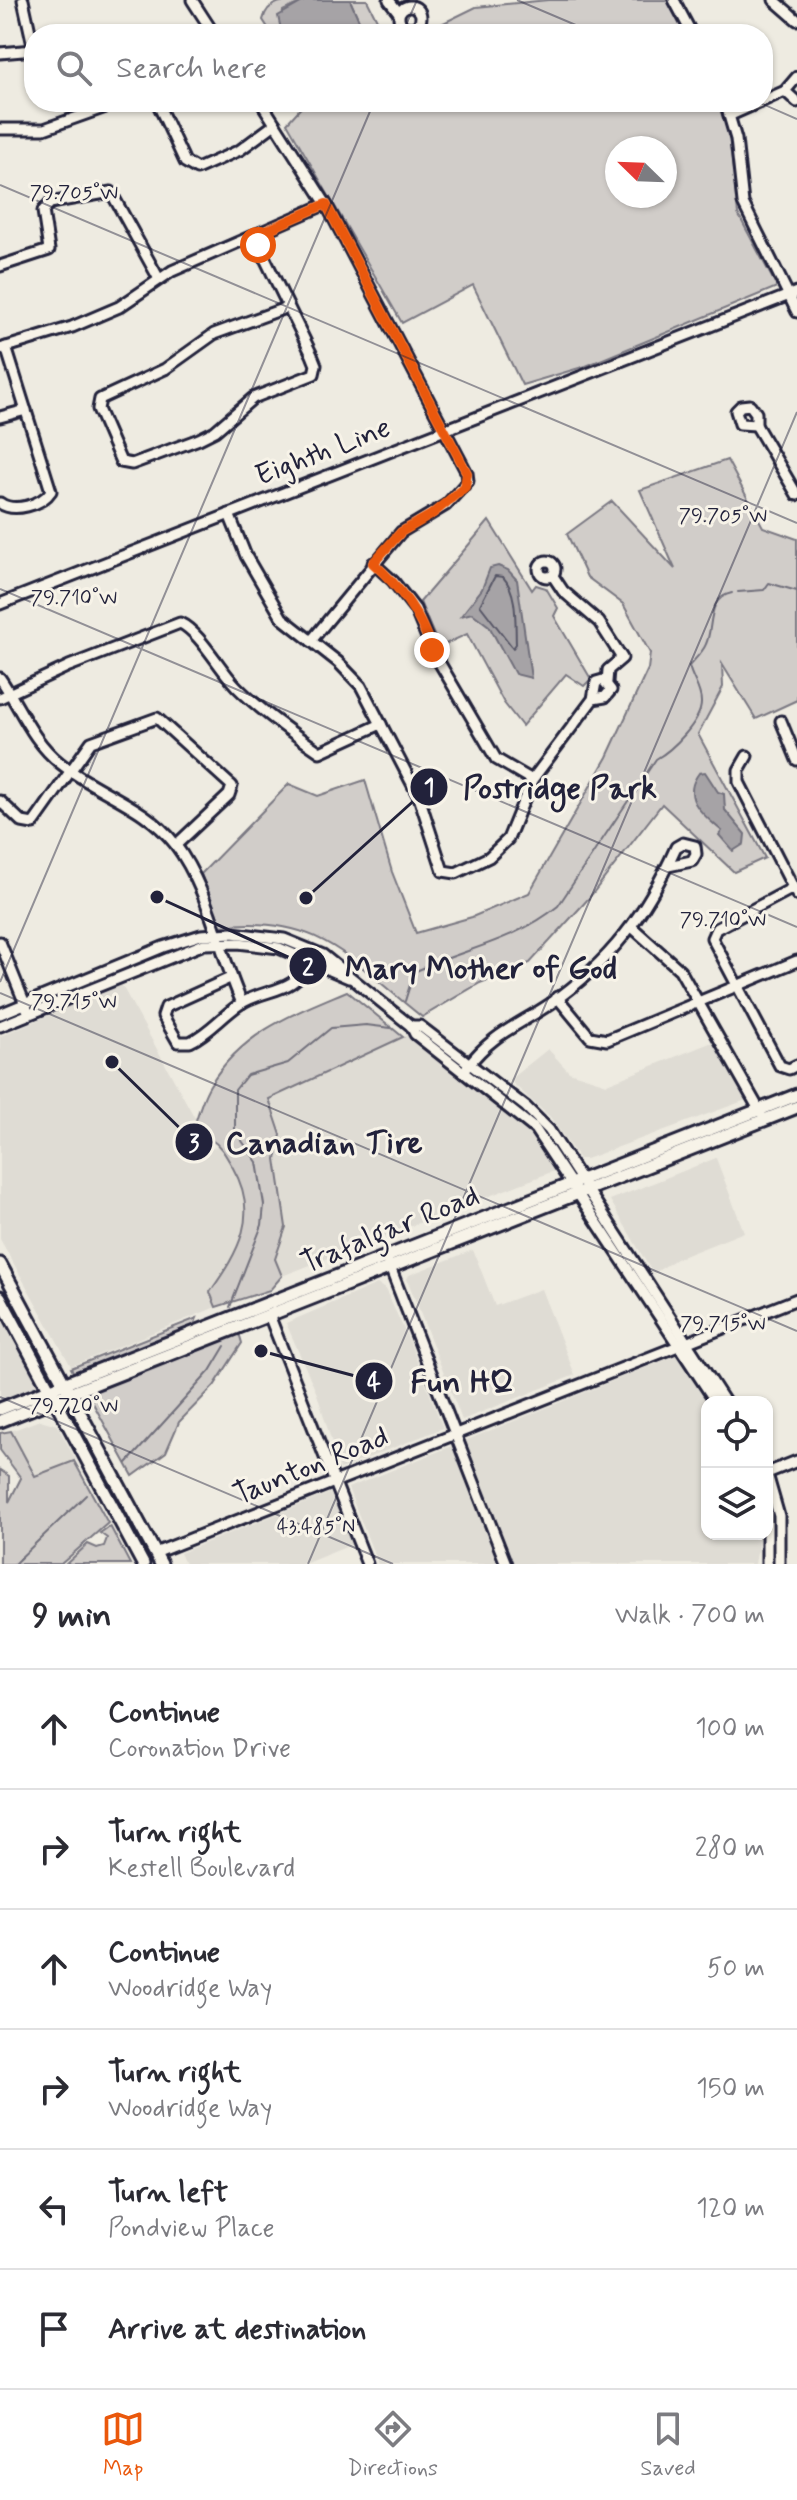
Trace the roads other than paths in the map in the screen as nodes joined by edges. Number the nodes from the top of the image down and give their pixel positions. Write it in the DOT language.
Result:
graph roads {
  1 [pos="23,0"];
  2 [pos="192,0"];
  3 [pos="389,0"];
  4 [pos="674,0"];
  5 [pos="774,0"];
  6 [pos="399,13"];
  7 [pos="797,20"];
  8 [pos="28,24"];
  9 [pos="208,24"];
  10 [pos="687,24"];
  11 [pos="24,51"];
  12 [pos="0,53"];
  13 [pos="797,77"];
  14 [pos="785,91"];
  15 [pos="773,96"];
  16 [pos="797,102"];
  17 [pos="92,112"];
  18 [pos="162,112"];
  19 [pos="267,112"];
  20 [pos="730,112"];
  21 [pos="738,112"];
  22 [pos="731,115"];
  23 [pos="275,124"];
  24 [pos="0,129"];
  25 [pos="326,204"];
  26 [pos="254,236"];
  27 [pos="0,266"];
  28 [pos="159,279"];
  29 [pos="792,294"];
  30 [pos="288,307"];
  31 [pos="797,312"];
  32 [pos="3,348"];
  33 [pos="26,410"];
  34 [pos="0,417"];
  35 [pos="756,425"];
  36 [pos="444,430"];
  37 [pos="797,495"];
  38 [pos="0,503"];
  39 [pos="229,514"];
  40 [pos="373,563"];
  41 [pos="553,576"];
  42 [pos="0,604"];
  43 [pos="311,641"];
  44 [pos="0,678"];
  45 [pos="11,695"];
  46 [pos="0,698"];
  47 [pos="781,721"];
  48 [pos="381,724"];
  49 [pos="747,756"];
  50 [pos="797,760"];
  51 [pos="72,771"];
  52 [pos="532,780"];
  53 [pos="0,801"];
  54 [pos="176,845"];
  55 [pos="668,866"];
  56 [pos="795,892"];
  57 [pos="633,928"];
  58 [pos="217,938"];
  59 [pos="0,942"];
  60 [pos="312,959"];
  61 [pos="797,961"];
  62 [pos="230,978"];
  63 [pos="349,978"];
  64 [pos="739,985"];
  65 [pos="557,997"];
  66 [pos="698,1001"];
  67 [pos="242,1003"];
  68 [pos="27,1009"];
  69 [pos="0,1014"];
  70 [pos="0,1026"];
  71 [pos="797,1065"];
  72 [pos="467,1068"];
  73 [pos="797,1095"];
  74 [pos="797,1107"];
  75 [pos="762,1115"];
  76 [pos="578,1186"];
  77 [pos="386,1255"];
  78 [pos="0,1264"];
  79 [pos="391,1269"];
  80 [pos="0,1297"];
  81 [pos="797,1299"];
  82 [pos="269,1315"];
  83 [pos="682,1344"];
  84 [pos="49,1389"];
  85 [pos="69,1389"];
  86 [pos="712,1396"];
  87 [pos="721,1396"];
  88 [pos="56,1400"];
  89 [pos="0,1409"];
  90 [pos="0,1421"];
  91 [pos="455,1434"];
  92 [pos="797,1461"];
  93 [pos="773,1471"];
  94 [pos="335,1482"];
  95 [pos="773,1495"];
  96 [pos="767,1540"];
  97 [pos="158,1559"];
  98 [pos="143,1564"];
  99 [pos="367,1564"];
  100 [pos="506,1564"];
  101 [pos="767,1564"];
  102 [pos="779,1564"];
  1 -- 8 [label="street"];
  2 -- 9 [label="street"];
  3 -- 6 [label="street"];
  4 -- 10 [label="street"];
  5 -- 7 [label="street"];
  11 -- 12 [label="street"];
  13 -- 14 [label="street"];
  14 -- 15 [label="street"];
  14 -- 16 [label="street"];
  17 -- 24 [label="street"];
  18 -- 23 [label="street"];
  19 -- 23 [label="street"];
  20 -- 22 [label="street"];
  21 -- 22 [label="street"];
  22 -- 29 [label="street"];
  23 -- 25 [label="street"];
  25 -- 26 [label="street"];
  25 -- 36 [label="street"];
  26 -- 28 [label="street"];
  26 -- 30 [label="street"];
  27 -- 28 [label="street"];
  28 -- 32 [label="street"];
  29 -- 31 [label="street"];
  29 -- 36 [label="street, Eighth Line"];
  30 -- 30 [label="street"];
  32 -- 33 [label="street"];
  33 -- 34 [label="street"];
  33 -- 38 [label="street"];
  35 -- 37 [label="street"];
  36 -- 39 [label="street, Eighth Line"];
  36 -- 40 [label="street"];
  39 -- 42 [label="street, Eighth Line"];
  39 -- 43 [label="street"];
  40 -- 43 [label="street"];
  40 -- 52 [label="street"];
  41 -- 52 [label="street"];
  43 -- 48 [label="street"];
  44 -- 45 [label="street"];
  45 -- 46 [label="street"];
  45 -- 48 [label="street"];
  45 -- 51 [label="street"];
  47 -- 50 [label="street"];
  48 -- 52 [label="street"];
  49 -- 56 [label="street"];
  51 -- 53 [label="street"];
  51 -- 54 [label="street"];
  51 -- 54 [label="street"];
  54 -- 58 [label="street"];
  55 -- 57 [label="street"];
  56 -- 64 [label="street"];
  57 -- 65 [label="street"];
  57 -- 66 [label="street"];
  58 -- 60 [label="street"];
  58 -- 62 [label="street"];
  58 -- 63 [label="street"];
  58 -- 68 [label="street"];
  59 -- 68 [label="street"];
  60 -- 63 [label="street"];
  60 -- 67 [label="street"];
  61 -- 64 [label="street"];
  62 -- 67 [label="street"];
  62 -- 67 [label="street"];
  63 -- 72 [label="street"];
  64 -- 66 [label="street"];
  64 -- 71 [label="street"];
  65 -- 66 [label="street"];
  65 -- 72 [label="street"];
  66 -- 75 [label="street"];
  68 -- 69 [label="street"];
  68 -- 70 [label="street"];
  72 -- 76 [label="street"];
  73 -- 75 [label="main road, Trafalgar Road"];
  74 -- 75 [label="main road, Trafalgar Road"];
  75 -- 76 [label="main road, Trafalgar Road"];
  76 -- 77 [label="main road, Trafalgar Road"];
  76 -- 79 [label="main road, Trafalgar Road"];
  76 -- 83 [label="street"];
  77 -- 79 [label="street"];
  77 -- 85 [label="main road, Trafalgar Road"];
  78 -- 85 [label="main road"];
  79 -- 82 [label="main road, Trafalgar Road"];
  79 -- 91 [label="street"];
  80 -- 84 [label="main road"];
  81 -- 83 [label="street, Taunton Road"];
  82 -- 85 [label="main road, Trafalgar Road"];
  82 -- 94 [label="street"];
  83 -- 86 [label="street"];
  83 -- 87 [label="street"];
  83 -- 91 [label="street, Taunton Road"];
  84 -- 85 [label="main road, Trafalgar Road"];
  84 -- 88 [label="main road"];
  84 -- 89 [label="main road, Trafalgar Road"];
  85 -- 88 [label="main road, Trafalgar Road"];
  85 -- 97 [label="main road"];
  88 -- 90 [label="main road, Trafalgar Road"];
  88 -- 98 [label="main road"];
  91 -- 94 [label="street, Taunton Road"];
  91 -- 100 [label="street"];
  92 -- 93 [label="street"];
  94 -- 97 [label="street, Taunton Road"];
  94 -- 99 [label="street"];
  95 -- 102 [label="street"];
  96 -- 101 [label="street"];
}
